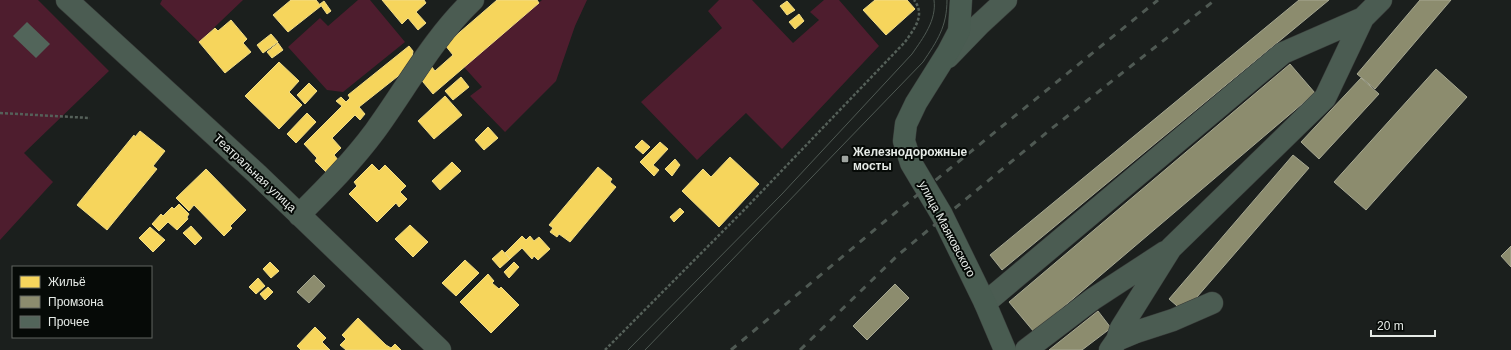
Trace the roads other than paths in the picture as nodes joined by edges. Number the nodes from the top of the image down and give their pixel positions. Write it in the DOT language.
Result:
graph roads {
  1 [pos="67,0"];
  2 [pos="473,0"];
  3 [pos="960,0"];
  4 [pos="1006,0"];
  5 [pos="1381,0"];
  6 [pos="1363,18"];
  7 [pos="931,78"];
  8 [pos="299,215"];
  9 [pos="1171,248"];
  10 [pos="985,303"];
  11 [pos="1212,303"];
  12 [pos="1114,345"];
  13 [pos="440,350"];
  14 [pos="1005,350"];
  15 [pos="1026,350"];
  1 -- 8 [label="street, Театральная улица"];
  2 -- 8 [label="street"];
  3 -- 7 [label="main road, улица Маяковского"];
  4 -- 7 [label="street"];
  5 -- 6 [label="street"];
  6 -- 9 [label="street"];
  6 -- 10 [label="street"];
  7 -- 10 [label="main road, улица Маяковского"];
  8 -- 13 [label="street, Театральная улица"];
  9 -- 12 [label="street"];
  9 -- 15 [label="street"];
  10 -- 14 [label="main road, улица Маяковского"];
  11 -- 12 [label="street"];
}
